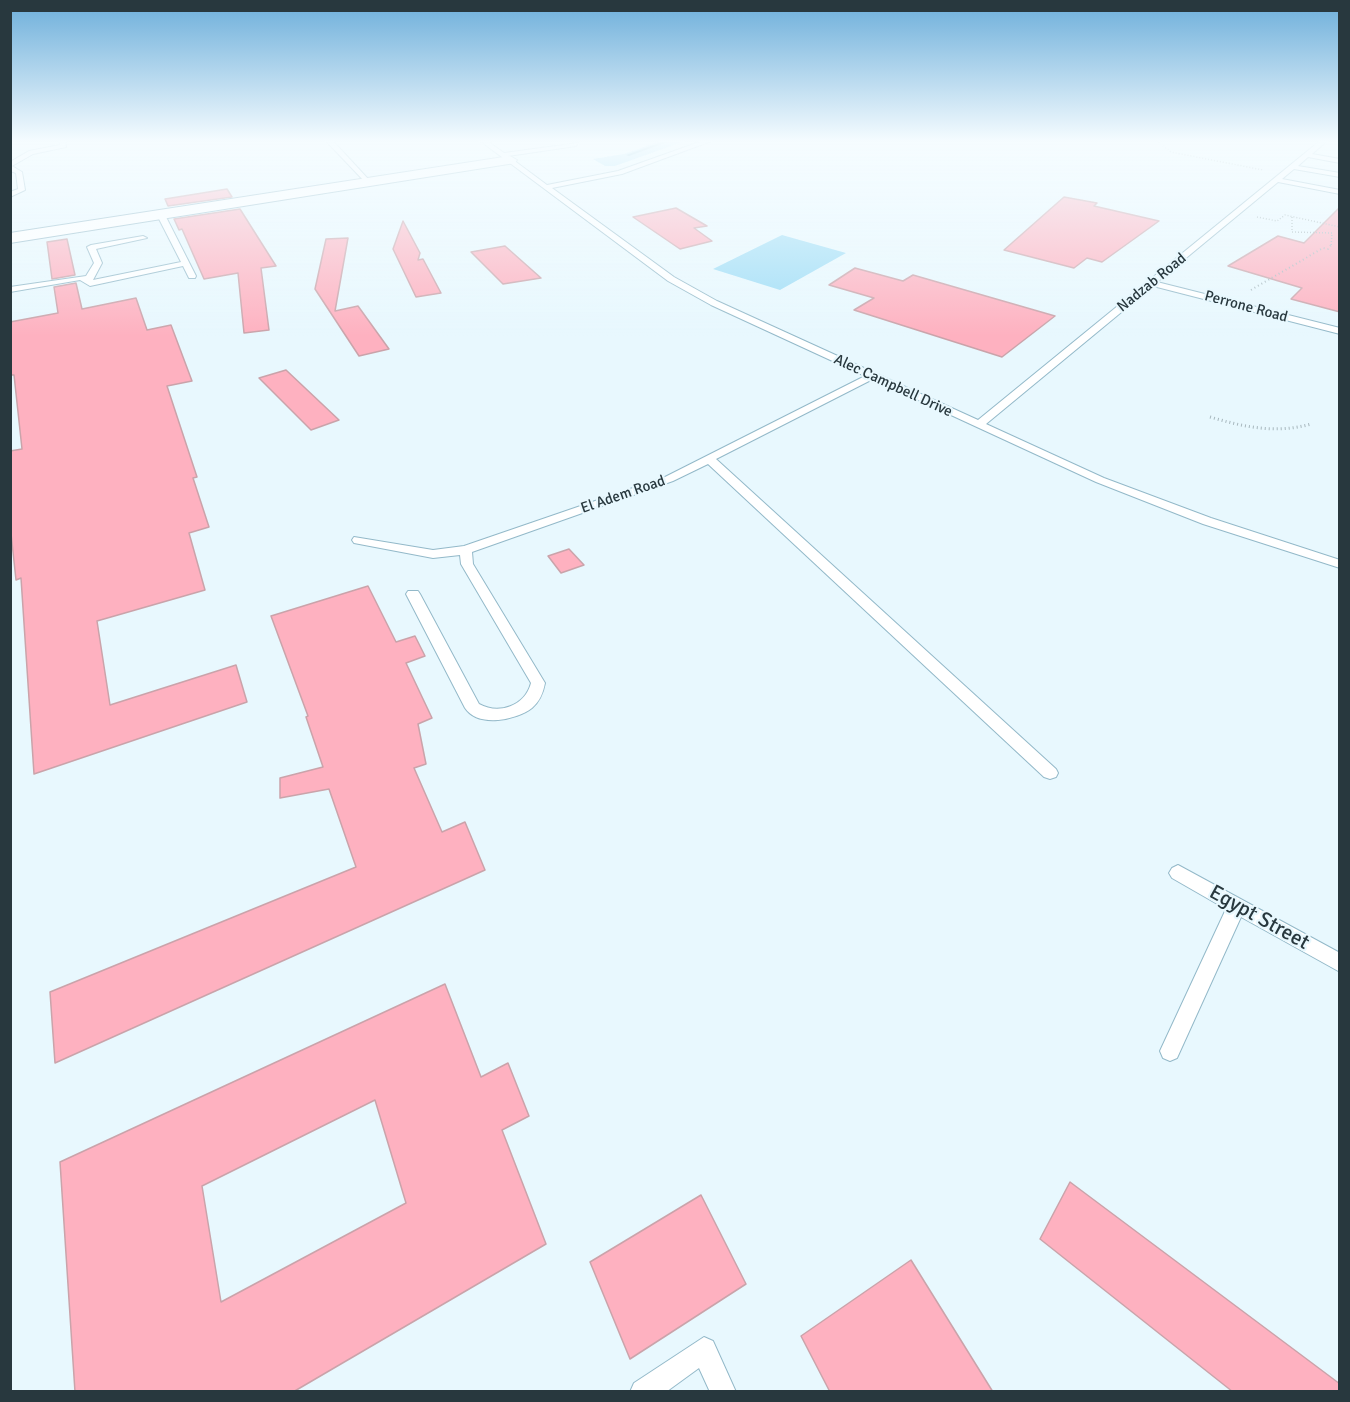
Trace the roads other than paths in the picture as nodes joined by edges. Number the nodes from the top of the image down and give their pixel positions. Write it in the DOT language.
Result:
graph roads {
  1 [pos="223,205"];
  2 [pos="571,205"];
  3 [pos="1246,205"];
  4 [pos="161,215"];
  5 [pos="10,238"];
  6 [pos="143,238"];
  7 [pos="185,263"];
  8 [pos="192,276"];
  9 [pos="88,279"];
  10 [pos="1152,283"];
  11 [pos="10,290"];
  12 [pos="1340,331"];
  13 [pos="872,376"];
  14 [pos="978,425"];
  15 [pos="709,459"];
  16 [pos="358,540"];
  17 [pos="466,550"];
  18 [pos="1340,564"];
  19 [pos="413,594"];
  20 [pos="1050,772"];
  21 [pos="1178,873"];
  22 [pos="1237,906"];
  23 [pos="1340,963"];
  24 [pos="1170,1051"];
  25 [pos="643,1392"];
  26 [pos="723,1392"];
  1 -- 4 [label="street"];
  2 -- 13 [label="lane, Alec Campbell Drive"];
  3 -- 10 [label="lane, Nadzab Road"];
  4 -- 5 [label="street"];
  4 -- 7 [label="lane"];
  6 -- 9 [label="lane"];
  7 -- 8 [label="lane"];
  7 -- 9 [label="lane"];
  9 -- 11 [label="lane"];
  10 -- 12 [label="lane, Perrone Road"];
  10 -- 14 [label="lane, Nadzab Road"];
  13 -- 14 [label="lane, Alec Campbell Drive"];
  13 -- 15 [label="lane, El Adem Road"];
  14 -- 18 [label="lane, Alec Campbell Drive"];
  15 -- 17 [label="lane, El Adem Road"];
  15 -- 20 [label="lane"];
  16 -- 17 [label="lane, El Adem Road"];
  17 -- 19 [label="lane"];
  21 -- 22 [label="lane, Egypt Street"];
  22 -- 23 [label="lane, Egypt Street"];
  22 -- 24 [label="lane"];
  25 -- 26 [label="lane"];
}
